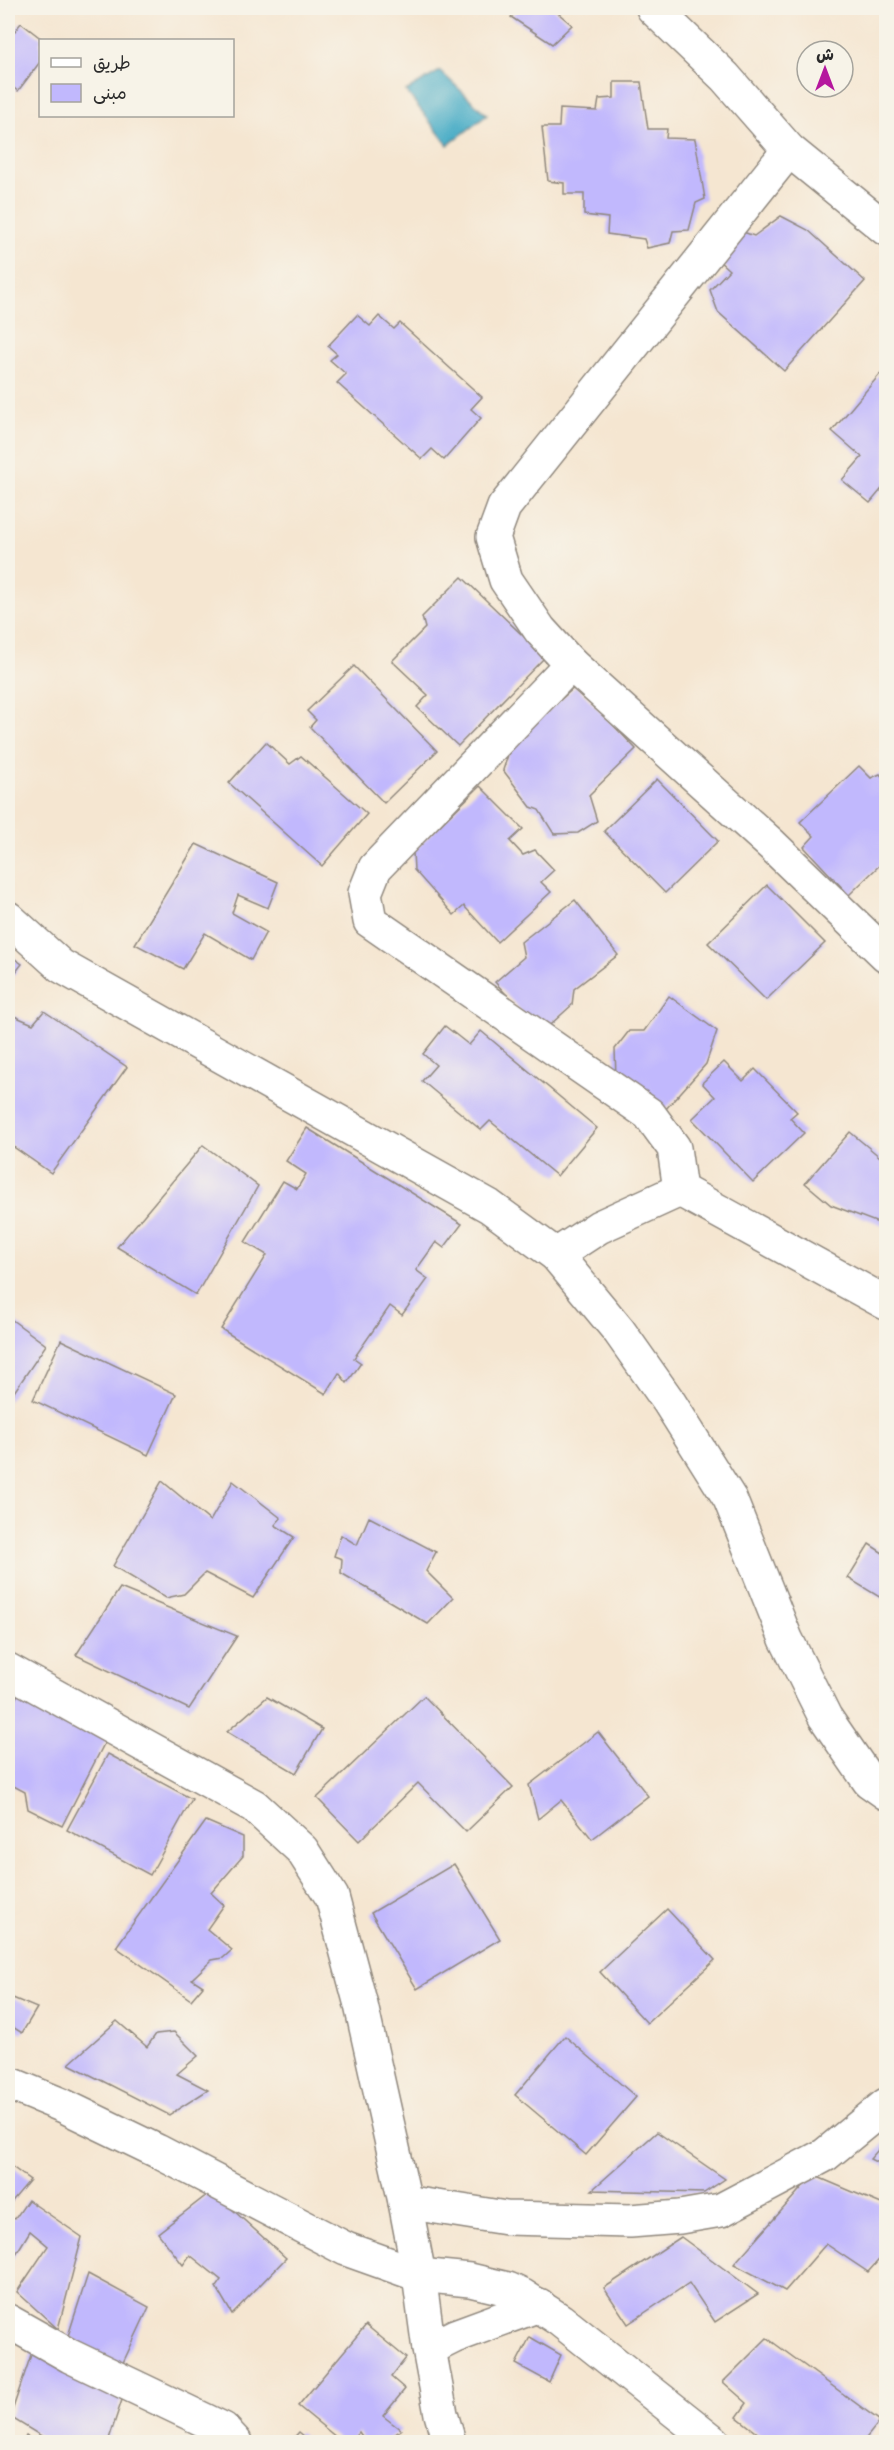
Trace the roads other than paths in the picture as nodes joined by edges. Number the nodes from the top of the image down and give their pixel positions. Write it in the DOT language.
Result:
graph roads {
  1 [pos="653,8"];
  2 [pos="789,150"];
  3 [pos="886,230"];
  4 [pos="571,664"];
  5 [pos="8,918"];
  6 [pos="886,955"];
  7 [pos="680,1190"];
  8 [pos="556,1255"];
  9 [pos="886,1304"];
  10 [pos="8,1670"];
  11 [pos="886,1793"];
  12 [pos="8,2083"];
  13 [pos="886,2105"];
  14 [pos="405,2202"];
  15 [pos="419,2276"];
  16 [pos="540,2305"];
  17 [pos="8,2320"];
  18 [pos="429,2349"];
  19 [pos="235,2442"];
  20 [pos="449,2442"];
  21 [pos="714,2442"];
  1 -- 2 [label="street"];
  2 -- 3 [label="street"];
  2 -- 4 [label="street"];
  4 -- 6 [label="street"];
  4 -- 7 [label="street"];
  5 -- 8 [label="street"];
  7 -- 8 [label="street"];
  7 -- 9 [label="street"];
  8 -- 11 [label="street"];
  10 -- 14 [label="street"];
  12 -- 15 [label="street"];
  13 -- 14 [label="street"];
  14 -- 15 [label="street"];
  15 -- 16 [label="street"];
  15 -- 18 [label="street"];
  16 -- 18 [label="street"];
  16 -- 21 [label="street"];
  17 -- 19 [label="street"];
  18 -- 20 [label="street"];
}
